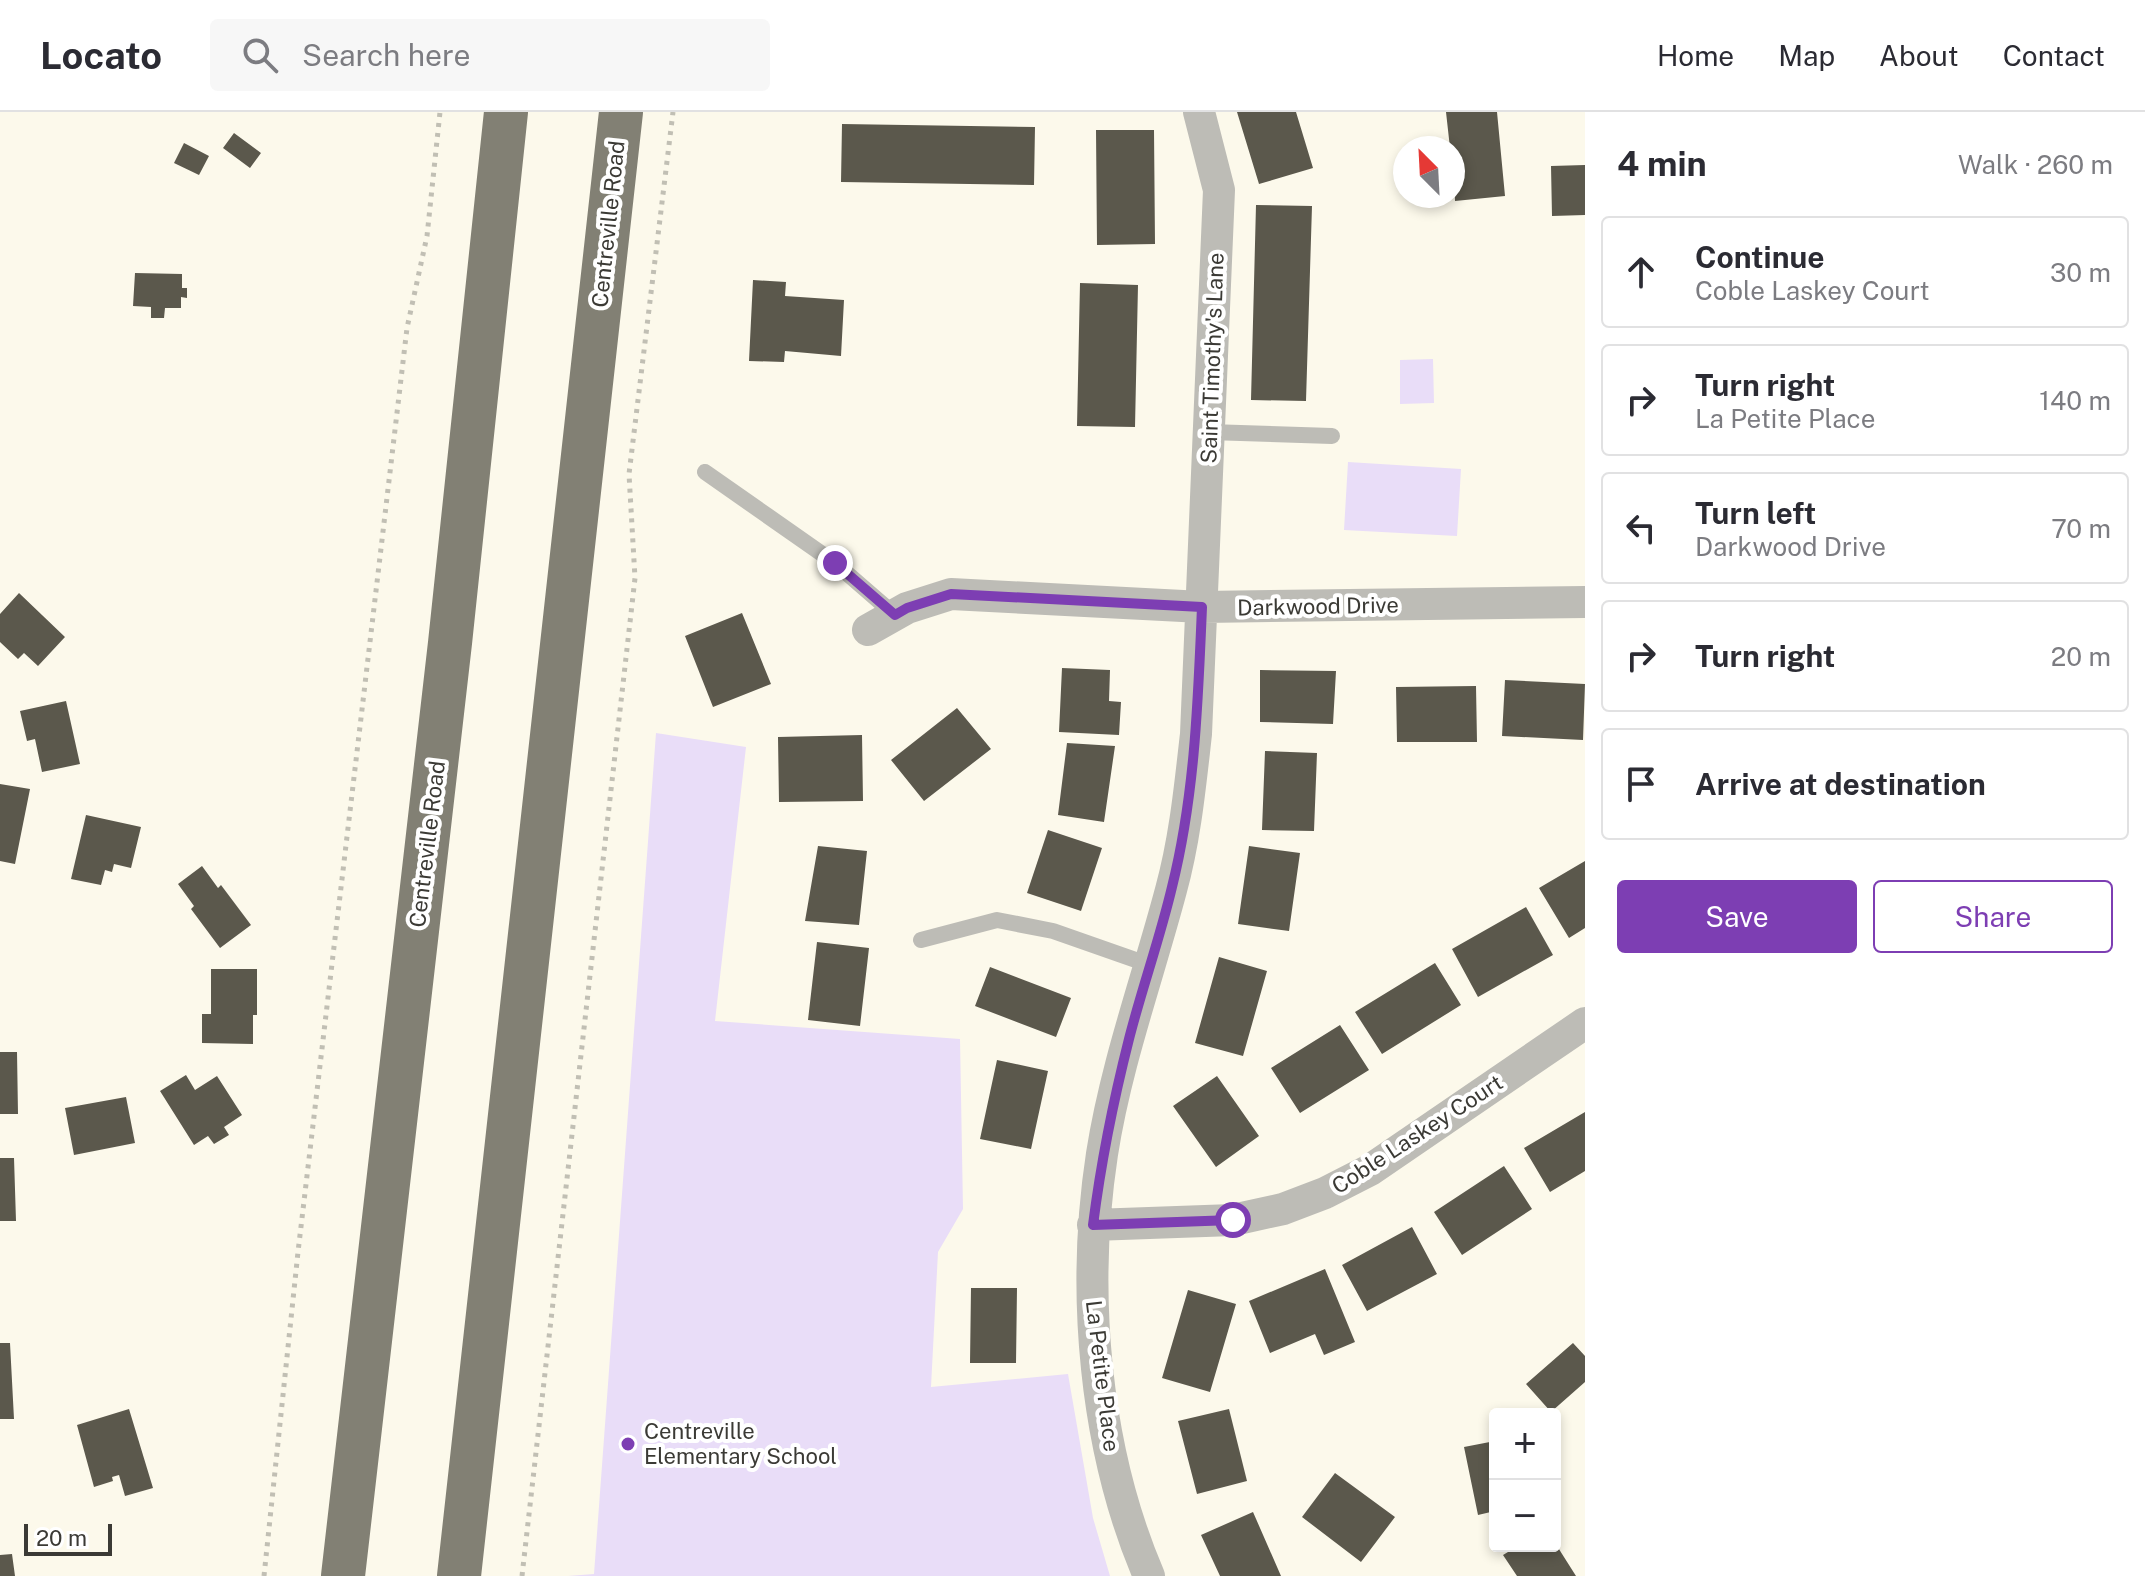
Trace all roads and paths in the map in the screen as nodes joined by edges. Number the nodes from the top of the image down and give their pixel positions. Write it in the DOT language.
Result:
graph roads {
  1 [pos="440,112"];
  2 [pos="506,112"];
  3 [pos="621,112"];
  4 [pos="673,112"];
  5 [pos="1199,112"];
  6 [pos="1209,432"];
  7 [pos="1332,436"];
  8 [pos="705,472"];
  9 [pos="1585,602"];
  10 [pos="1202,607"];
  11 [pos="881,622"];
  12 [pos="921,940"];
  13 [pos="1150,965"];
  14 [pos="1585,1023"];
  15 [pos="1093,1225"];
  16 [pos="264,1576"];
  17 [pos="343,1576"];
  18 [pos="459,1576"];
  19 [pos="522,1576"];
  20 [pos="1149,1576"];
  1 -- 16 [label="path"];
  2 -- 17 [label="highway, Centreville Road"];
  3 -- 18 [label="highway, Centreville Road"];
  4 -- 19 [label="path"];
  5 -- 6 [label="street, Saint Timothy's Lane"];
  6 -- 7 [label="lane"];
  6 -- 10 [label="street, Saint Timothy's Lane"];
  8 -- 11 [label="lane"];
  9 -- 10 [label="street, Darkwood Drive"];
  10 -- 11 [label="street, Darkwood Drive"];
  10 -- 13 [label="street, La Petite Place"];
  12 -- 13 [label="lane"];
  13 -- 15 [label="street, La Petite Place"];
  14 -- 15 [label="street, Coble Laskey Court"];
  15 -- 20 [label="street, La Petite Place"];
}
